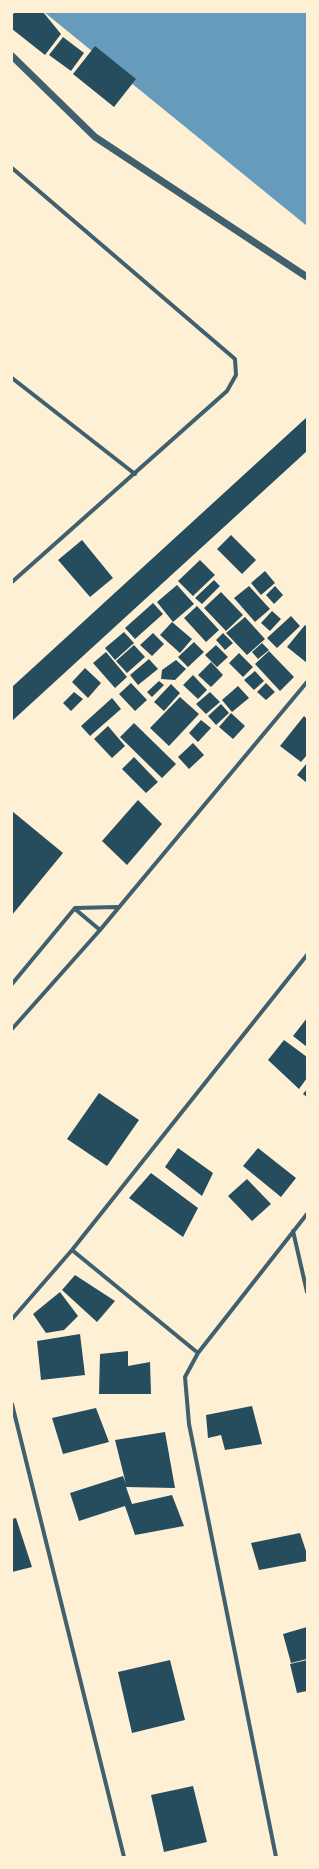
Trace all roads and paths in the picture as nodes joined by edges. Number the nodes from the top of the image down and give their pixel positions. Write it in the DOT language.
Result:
graph roads {
  1 [pos="12,56"];
  2 [pos="12,168"];
  3 [pos="307,277"];
  4 [pos="12,378"];
  5 [pos="135,474"];
  6 [pos="12,582"];
  7 [pos="307,682"];
  8 [pos="118,907"];
  9 [pos="75,908"];
  10 [pos="100,930"];
  11 [pos="307,955"];
  12 [pos="12,984"];
  13 [pos="12,1029"];
  14 [pos="307,1214"];
  15 [pos="292,1231"];
  16 [pos="72,1250"];
  17 [pos="307,1292"];
  18 [pos="12,1319"];
  19 [pos="198,1353"];
  20 [pos="12,1404"];
  21 [pos="124,1857"];
  22 [pos="276,1857"];
  1 -- 3 [label="street"];
  2 -- 5 [label="street"];
  4 -- 5 [label="street"];
  5 -- 6 [label="street"];
  7 -- 8 [label="street"];
  8 -- 9 [label="street"];
  8 -- 10 [label="street"];
  9 -- 10 [label="street"];
  9 -- 12 [label="street"];
  10 -- 13 [label="street"];
  11 -- 16 [label="street"];
  14 -- 15 [label="street"];
  15 -- 17 [label="street"];
  15 -- 19 [label="street"];
  16 -- 18 [label="street"];
  16 -- 19 [label="street"];
  19 -- 22 [label="street"];
  20 -- 21 [label="street"];
}
